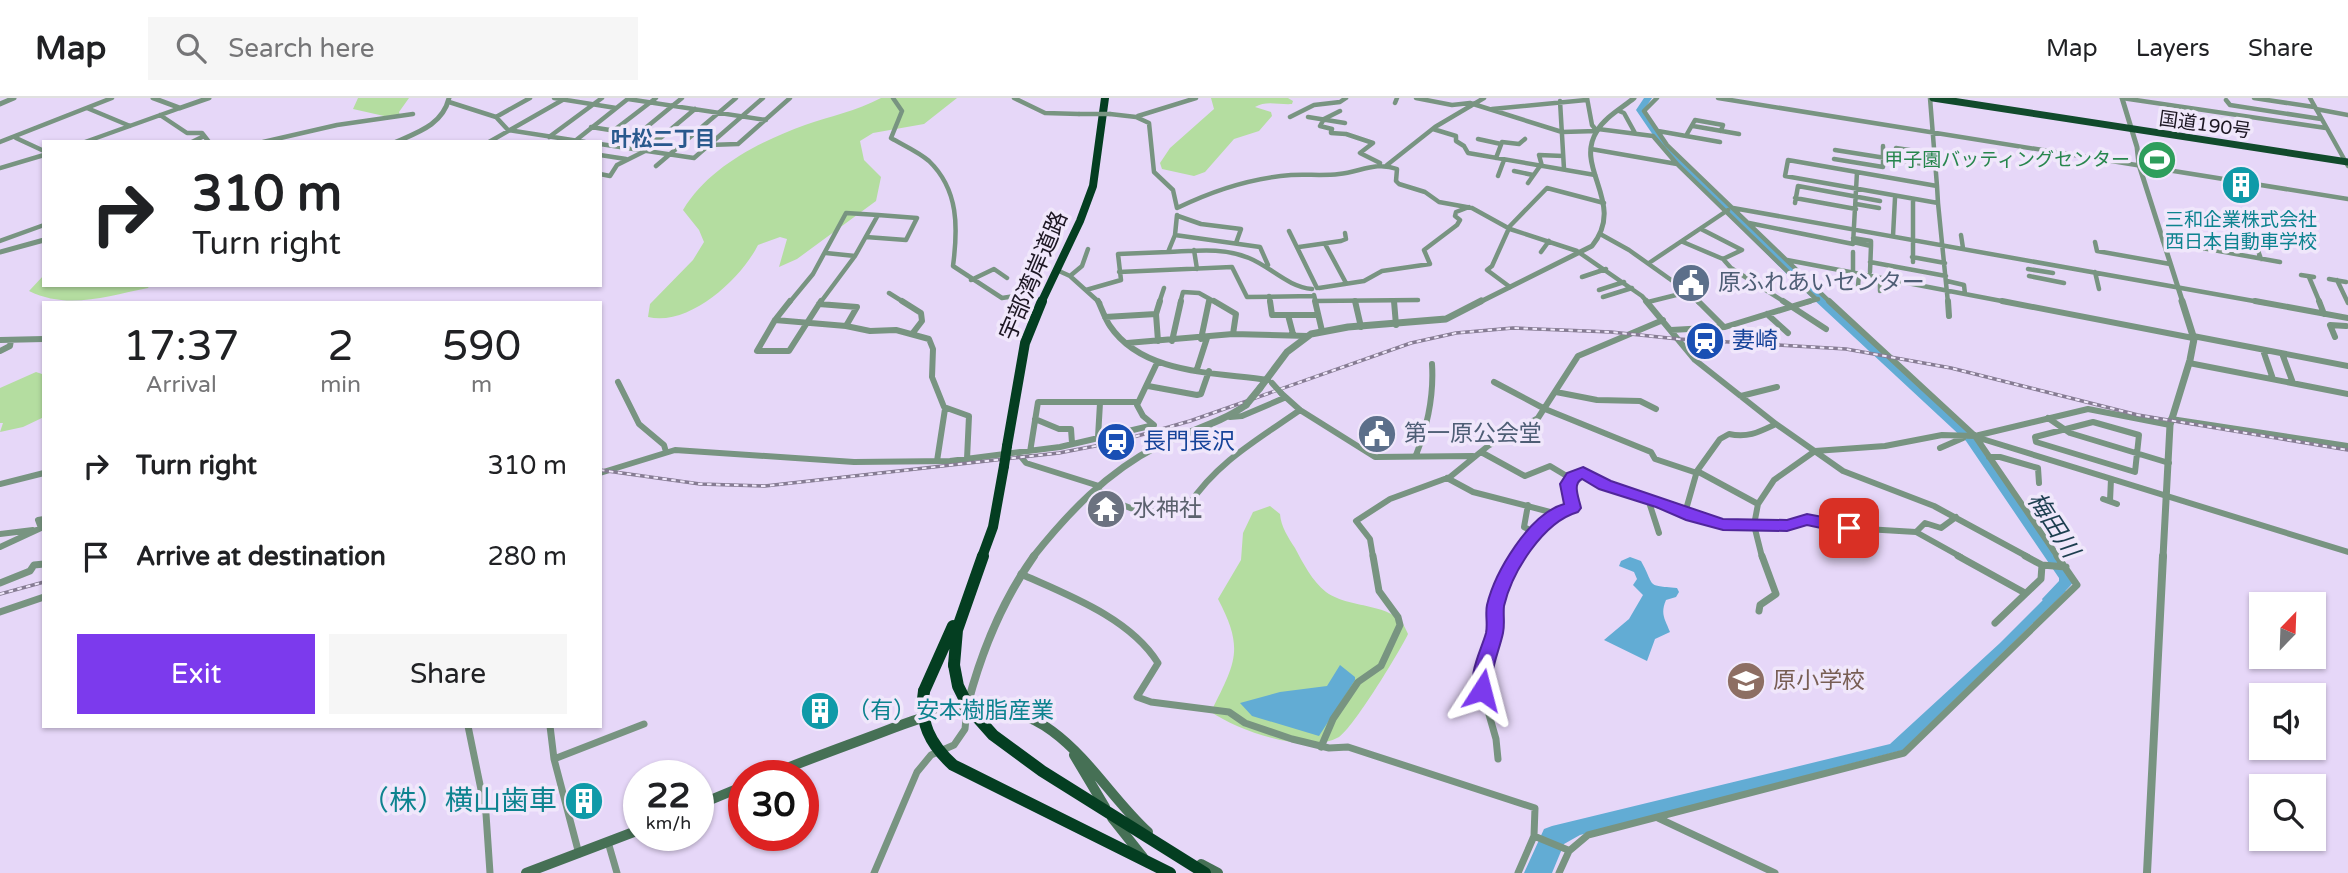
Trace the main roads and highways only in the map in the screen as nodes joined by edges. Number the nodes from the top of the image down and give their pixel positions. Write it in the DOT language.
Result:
graph roads {
  1 [pos="1105,98"];
  2 [pos="1931,98"];
  3 [pos="1944,98"];
  4 [pos="2132,129"];
  5 [pos="2347,162"];
  6 [pos="970,592"];
  7 [pos="1069,747"];
  8 [pos="809,760"];
  9 [pos="623,836"];
  10 [pos="526,873"];
  11 [pos="1161,873"];
  12 [pos="1170,873"];
  13 [pos="1205,873"];
  14 [pos="1218,873"];
  1 -- 6 [label="highway, 宇部湾岸道路, bridge"];
  2 -- 4 [label="highway, 国道190号"];
  3 -- 4 [label="highway, 国道190号"];
  4 -- 5 [label="highway, 国道190号"];
  6 -- 12 [label="highway, 宇部湾岸道路, bridge"];
  6 -- 13 [label="highway, 宇部湾岸道路, bridge"];
  7 -- 8 [label="main road"];
  7 -- 11 [label="main road"];
  7 -- 14 [label="main road"];
  9 -- 10 [label="main road"];
}
